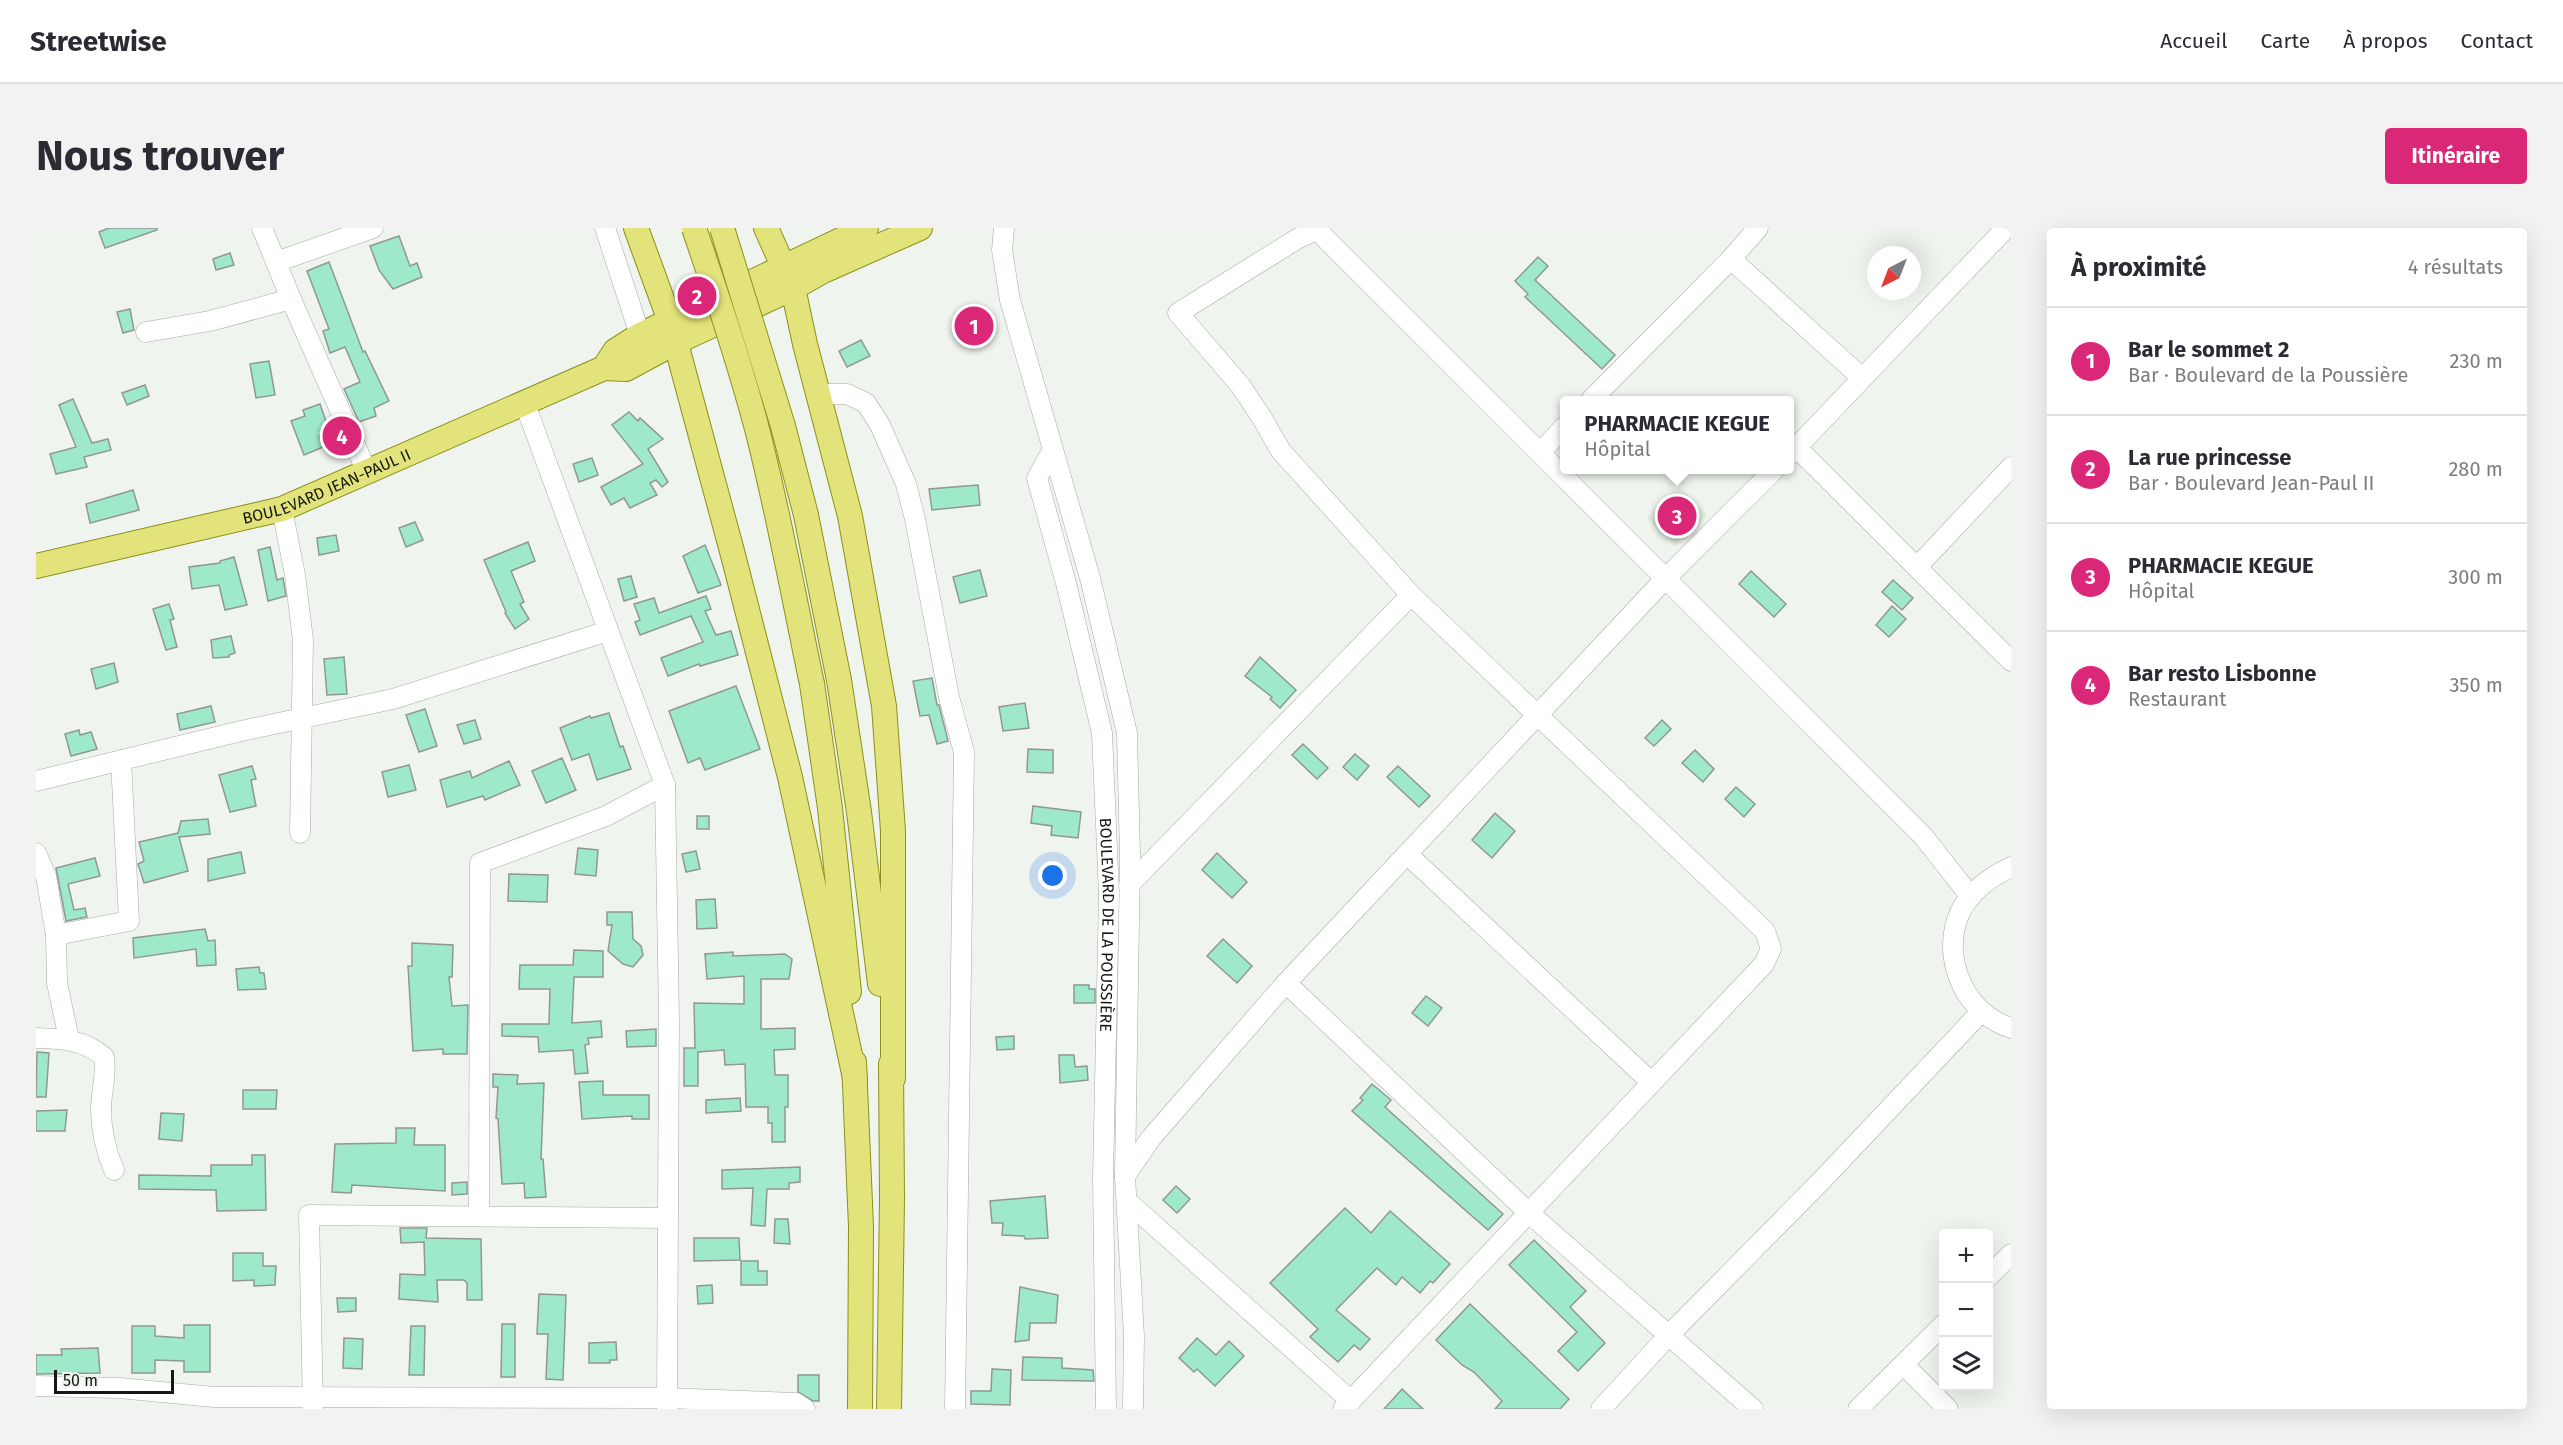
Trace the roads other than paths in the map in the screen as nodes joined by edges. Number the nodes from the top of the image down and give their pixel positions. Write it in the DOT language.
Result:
graph roads {
  1 [pos="262,228"];
  2 [pos="373,228"];
  3 [pos="605,228"];
  4 [pos="636,228"];
  5 [pos="694,228"];
  6 [pos="722,228"];
  7 [pos="768,228"];
  8 [pos="866,228"];
  9 [pos="920,228"];
  10 [pos="1004,228"];
  11 [pos="1318,228"];
  12 [pos="1758,228"];
  13 [pos="2006,228"];
  14 [pos="2011,234"];
  15 [pos="815,251"];
  16 [pos="1731,259"];
  17 [pos="276,262"];
  18 [pos="789,277"];
  19 [pos="291,299"];
  20 [pos="673,331"];
  21 [pos="146,332"];
  22 [pos="640,335"];
  23 [pos="648,359"];
  24 [pos="604,368"];
  25 [pos="1862,378"];
  26 [pos="688,389"];
  27 [pos="818,394"];
  28 [pos="1595,396"];
  29 [pos="525,404"];
  30 [pos="1560,432"];
  31 [pos="1794,450"];
  32 [pos="1052,452"];
  33 [pos="1794,452"];
  34 [pos="1539,453"];
  35 [pos="2011,467"];
  36 [pos="367,472"];
  37 [pos="1770,474"];
  38 [pos="282,509"];
  39 [pos="36,566"];
  40 [pos="1917,567"];
  41 [pos="1665,579"];
  42 [pos="1411,595"];
  43 [pos="608,631"];
  44 [pos="2011,661"];
  45 [pos="1539,715"];
  46 [pos="303,719"];
  47 [pos="121,760"];
  48 [pos="36,781"];
  49 [pos="665,785"];
  50 [pos="300,833"];
  51 [pos="36,853"];
  52 [pos="1407,854"];
  53 [pos="2011,867"];
  54 [pos="1129,885"];
  55 [pos="1971,897"];
  56 [pos="56,935"];
  57 [pos="1286,983"];
  58 [pos="1981,1012"];
  59 [pos="2011,1028"];
  60 [pos="36,1038"];
  61 [pos="69,1039"];
  62 [pos="855,1078"];
  63 [pos="893,1078"];
  64 [pos="1651,1082"];
  65 [pos="114,1170"];
  66 [pos="1125,1176"];
  67 [pos="1103,1178"];
  68 [pos="1127,1201"];
  69 [pos="1529,1213"];
  70 [pos="479,1216"];
  71 [pos="666,1218"];
  72 [pos="2011,1254"];
  73 [pos="1993,1273"];
  74 [pos="1939,1329"];
  75 [pos="1669,1335"];
  76 [pos="1904,1365"];
  77 [pos="36,1386"];
  78 [pos="481,1403"];
  79 [pos="313,1404"];
  80 [pos="667,1404"];
  81 [pos="1347,1405"];
  82 [pos="805,1409"];
  83 [pos="860,1409"];
  84 [pos="890,1409"];
  85 [pos="955,1409"];
  86 [pos="1106,1409"];
  87 [pos="1133,1409"];
  88 [pos="1601,1409"];
  89 [pos="1753,1409"];
  90 [pos="1858,1409"];
  91 [pos="1948,1409"];
  1 -- 17 [label="street"];
  2 -- 17 [label="street"];
  3 -- 22 [label="street"];
  4 -- 20 [label="main road"];
  5 -- 62 [label="main road, bridge"];
  6 -- 63 [label="main road, bridge"];
  7 -- 15 [label="main road"];
  7 -- 18 [label="main road"];
  8 -- 15 [label="main road, BOULEVARD JEAN-PAUL II"];
  9 -- 18 [label="main road, BOULEVARD JEAN-PAUL II"];
  10 -- 32 [label="street, BOULEVARD DE LA POUSSIÈRE"];
  11 -- 34 [label="street"];
  11 -- 42 [label="street"];
  12 -- 16 [label="street"];
  13 -- 14 [label="street"];
  13 -- 25 [label="street"];
  15 -- 18 [label="main road, BOULEVARD JEAN-PAUL II"];
  16 -- 25 [label="street"];
  16 -- 28 [label="street"];
  17 -- 19 [label="street"];
  18 -- 20 [label="main road, BOULEVARD JEAN-PAUL II"];
  18 -- 27 [label="main road"];
  19 -- 21 [label="street"];
  19 -- 36 [label="street"];
  20 -- 22 [label="main road, BOULEVARD JEAN-PAUL II"];
  20 -- 23 [label="main road, BOULEVARD JEAN-PAUL II"];
  20 -- 26 [label="main road"];
  22 -- 24 [label="main road, BOULEVARD JEAN-PAUL II"];
  23 -- 24 [label="main road, BOULEVARD JEAN-PAUL II"];
  23 -- 26 [label="main road"];
  24 -- 29 [label="main road, BOULEVARD JEAN-PAUL II"];
  25 -- 31 [label="street"];
  26 -- 62 [label="main road"];
  27 -- 63 [label="main road"];
  27 -- 85 [label="street"];
  29 -- 36 [label="main road, BOULEVARD JEAN-PAUL II"];
  29 -- 43 [label="street"];
  30 -- 34 [label="street"];
  32 -- 54 [label="street, BOULEVARD DE LA POUSSIÈRE"];
  32 -- 67 [label="street, BOULEVARD DE LA POUSSIÈRE"];
  33 -- 40 [label="street"];
  34 -- 41 [label="street"];
  35 -- 40 [label="street"];
  36 -- 38 [label="main road, BOULEVARD JEAN-PAUL II"];
  37 -- 41 [label="street"];
  38 -- 39 [label="main road, BOULEVARD JEAN-PAUL II"];
  38 -- 46 [label="street"];
  40 -- 44 [label="street"];
  41 -- 45 [label="street"];
  41 -- 55 [label="street"];
  42 -- 45 [label="street"];
  42 -- 54 [label="street"];
  43 -- 46 [label="street"];
  43 -- 49 [label="street"];
  45 -- 52 [label="street"];
  45 -- 64 [label="street"];
  46 -- 47 [label="street"];
  46 -- 50 [label="street"];
  47 -- 48 [label="street"];
  47 -- 56 [label="street"];
  49 -- 70 [label="street"];
  49 -- 71 [label="street"];
  51 -- 56 [label="street"];
  52 -- 57 [label="street"];
  52 -- 64 [label="street"];
  53 -- 55 [label="street"];
  54 -- 66 [label="street, BOULEVARD DE LA POUSSIÈRE"];
  55 -- 58 [label="street"];
  56 -- 61 [label="street"];
  57 -- 66 [label="street"];
  57 -- 69 [label="street"];
  58 -- 59 [label="street"];
  58 -- 75 [label="street"];
  60 -- 61 [label="street"];
  61 -- 65 [label="street"];
  62 -- 83 [label="main road"];
  63 -- 84 [label="main road"];
  64 -- 69 [label="street"];
  66 -- 67 [label="street"];
  66 -- 68 [label="street, BOULEVARD DE LA POUSSIÈRE"];
  67 -- 86 [label="street, BOULEVARD DE LA POUSSIÈRE"];
  68 -- 81 [label="street"];
  68 -- 87 [label="street, BOULEVARD DE LA POUSSIÈRE"];
  69 -- 75 [label="street"];
  69 -- 81 [label="street"];
  70 -- 71 [label="street"];
  70 -- 79 [label="street"];
  71 -- 80 [label="street"];
  72 -- 73 [label="street"];
  74 -- 76 [label="street"];
  75 -- 88 [label="street"];
  75 -- 89 [label="street"];
  76 -- 90 [label="street"];
  76 -- 91 [label="street"];
  77 -- 79 [label="street"];
  78 -- 79 [label="street"];
  78 -- 80 [label="street"];
  80 -- 82 [label="street"];
}
